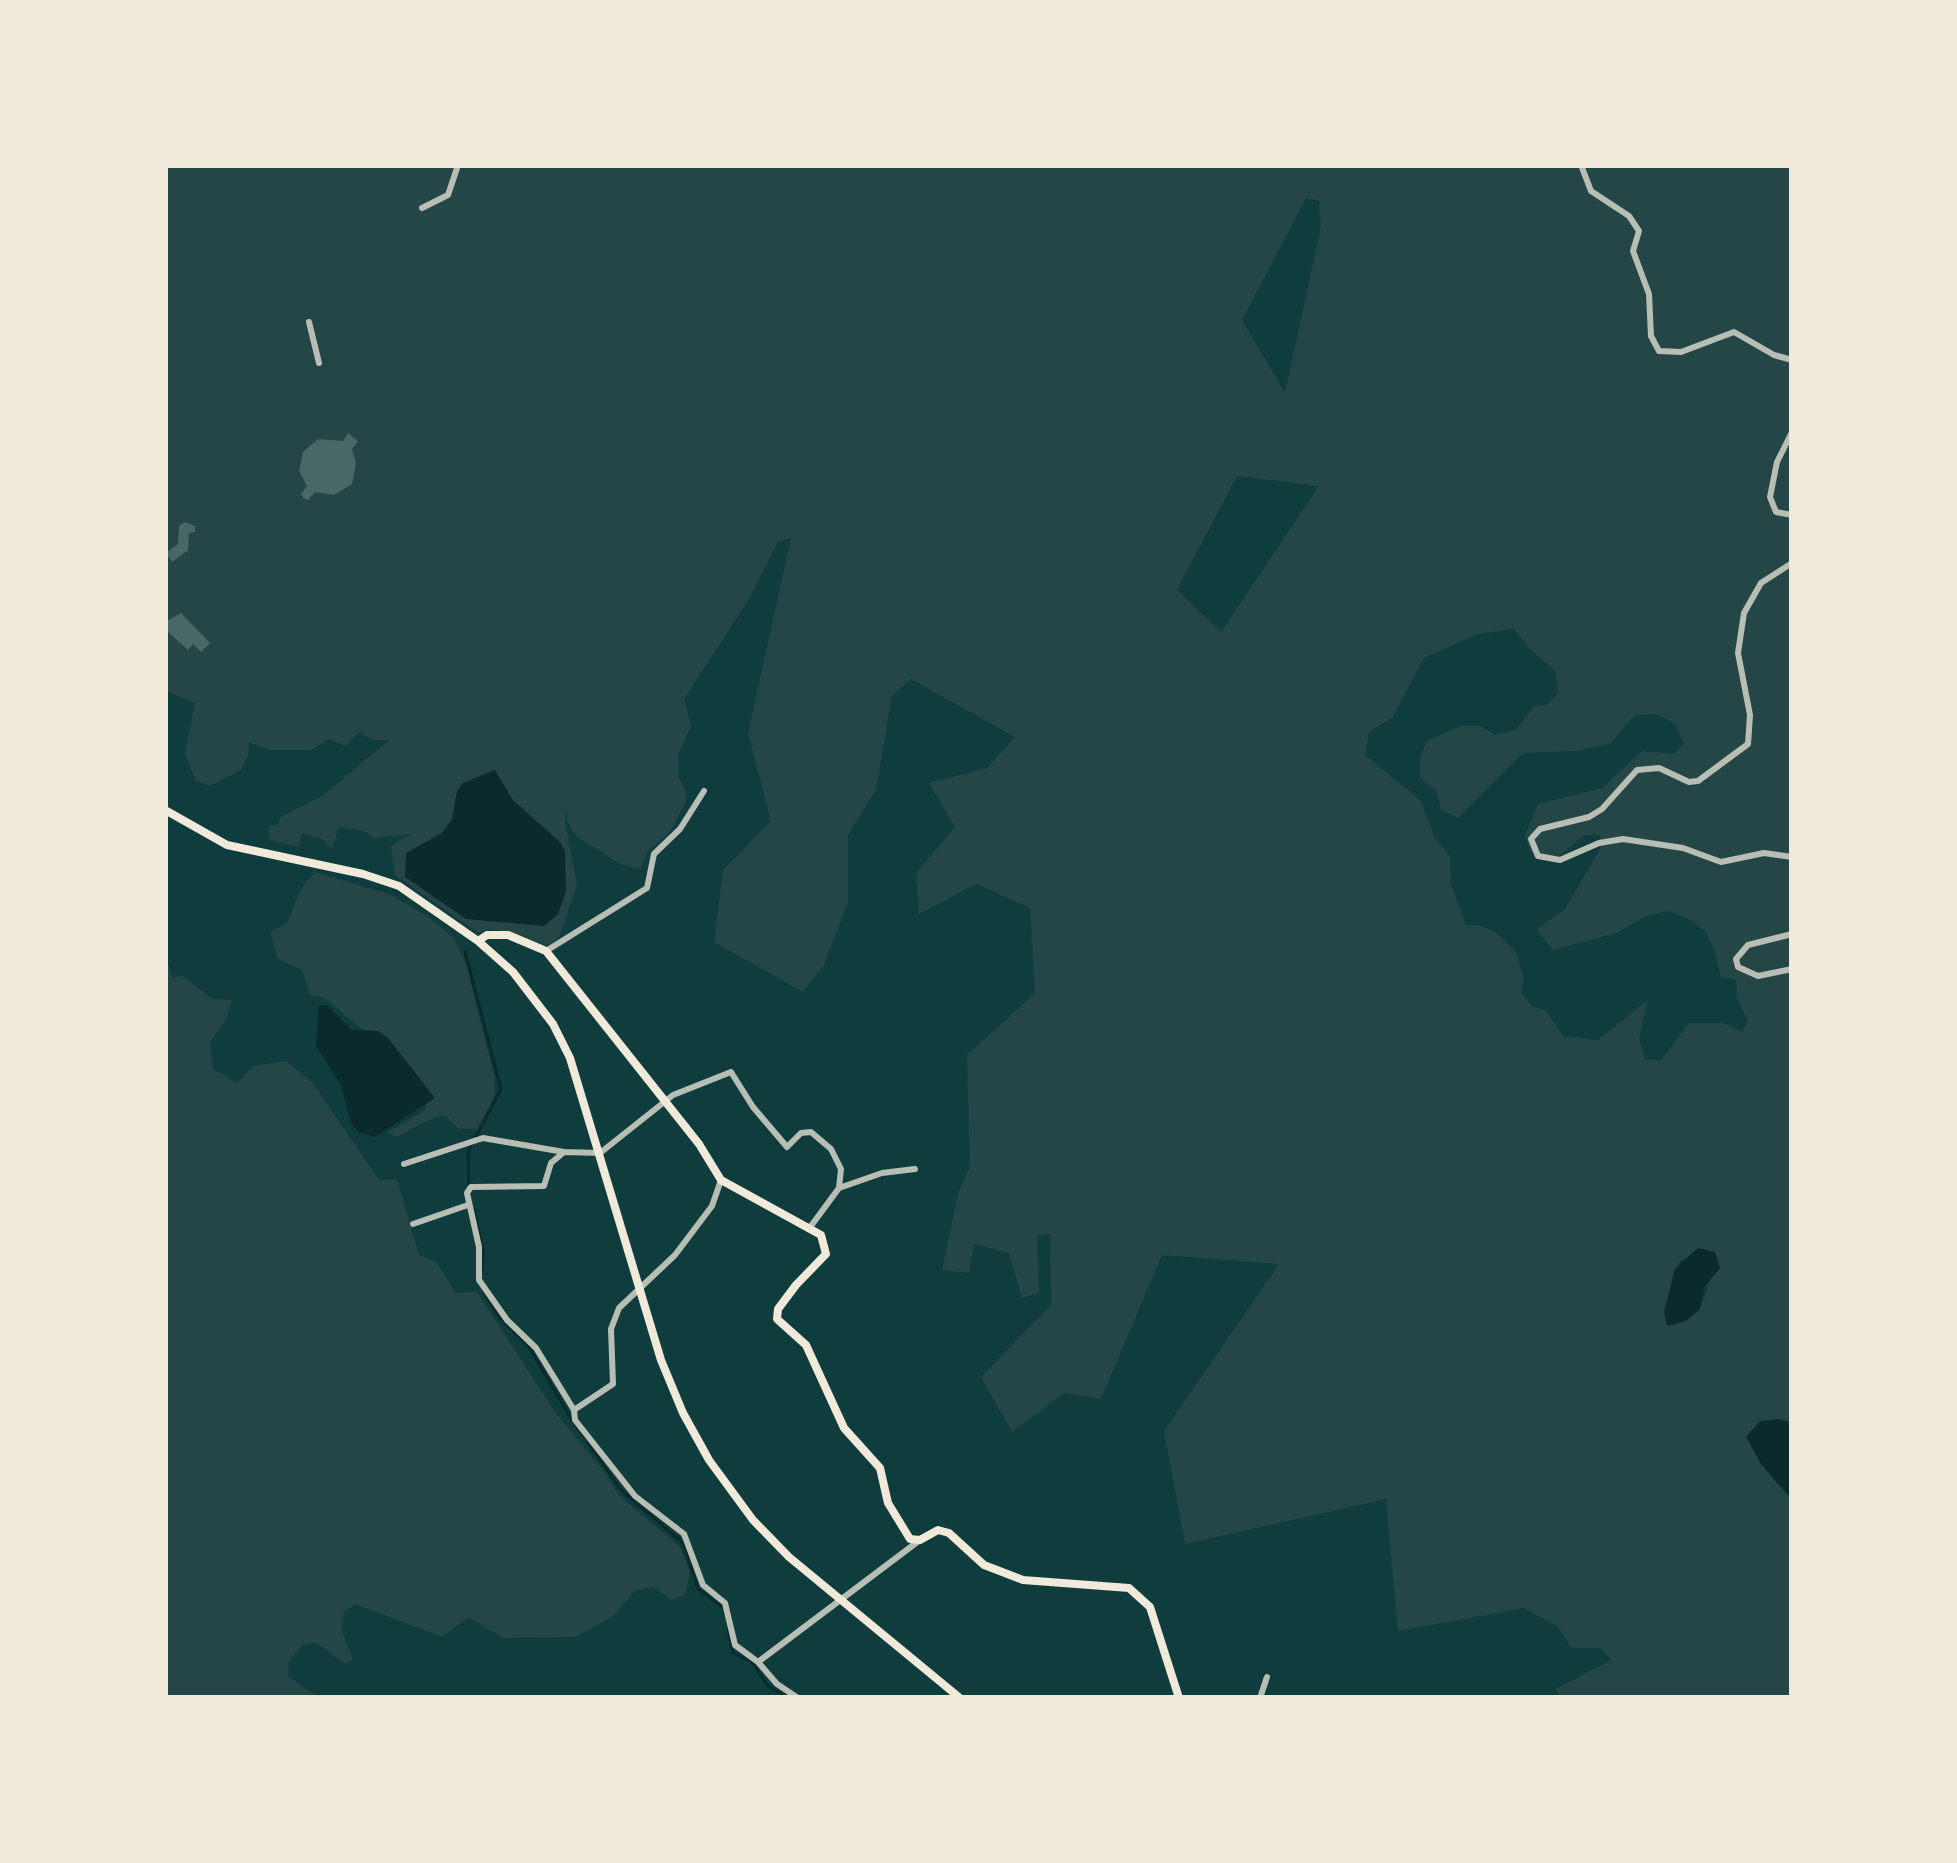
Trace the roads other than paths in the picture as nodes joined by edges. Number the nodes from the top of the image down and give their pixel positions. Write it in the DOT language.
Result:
graph roads {
  1 [pos="458,165"];
  2 [pos="1581,165"];
  3 [pos="422,208"];
  4 [pos="309,322"];
  5 [pos="1792,360"];
  6 [pos="319,363"];
  7 [pos="1792,432"];
  8 [pos="1792,515"];
  9 [pos="1792,562"];
  10 [pos="704,790"];
  11 [pos="165,810"];
  12 [pos="1792,857"];
  13 [pos="1792,934"];
  14 [pos="478,941"];
  15 [pos="546,951"];
  16 [pos="1792,970"];
  17 [pos="664,1101"];
  18 [pos="564,1152"];
  19 [pos="600,1153"];
  20 [pos="404,1164"];
  21 [pos="915,1169"];
  22 [pos="721,1180"];
  23 [pos="839,1188"];
  24 [pos="468,1205"];
  25 [pos="413,1224"];
  26 [pos="811,1226"];
  27 [pos="638,1288"];
  28 [pos="574,1410"];
  29 [pos="920,1540"];
  30 [pos="841,1601"];
  31 [pos="758,1662"];
  32 [pos="1267,1677"];
  33 [pos="798,1698"];
  34 [pos="960,1698"];
  35 [pos="1179,1698"];
  36 [pos="1260,1698"];
  1 -- 3 [label="street"];
  2 -- 5 [label="street"];
  4 -- 6 [label="street"];
  7 -- 8 [label="street"];
  9 -- 12 [label="street"];
  10 -- 15 [label="street"];
  11 -- 14 [label="main road"];
  13 -- 16 [label="street"];
  14 -- 15 [label="main road"];
  14 -- 19 [label="main road"];
  15 -- 17 [label="main road"];
  17 -- 19 [label="street"];
  17 -- 22 [label="main road"];
  17 -- 23 [label="street"];
  18 -- 19 [label="street"];
  18 -- 20 [label="street"];
  18 -- 24 [label="street"];
  19 -- 27 [label="main road"];
  21 -- 23 [label="street"];
  22 -- 26 [label="main road"];
  22 -- 27 [label="street"];
  23 -- 26 [label="street"];
  24 -- 25 [label="street"];
  24 -- 28 [label="street"];
  26 -- 29 [label="main road"];
  27 -- 28 [label="street"];
  27 -- 30 [label="main road"];
  28 -- 31 [label="street"];
  29 -- 30 [label="street"];
  29 -- 35 [label="main road"];
  30 -- 31 [label="street"];
  30 -- 34 [label="main road"];
  31 -- 33 [label="street"];
  32 -- 36 [label="street"];
}
